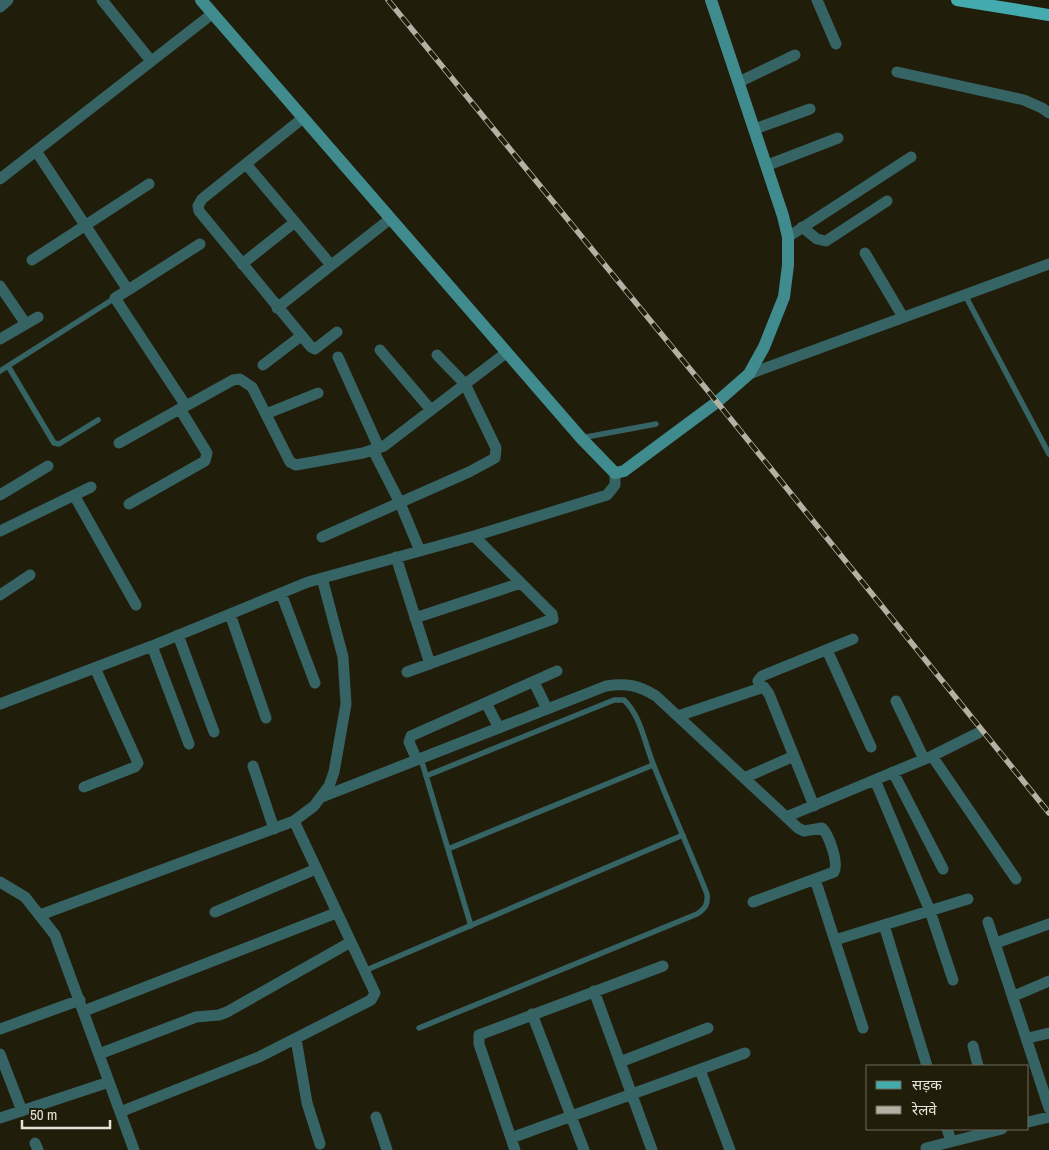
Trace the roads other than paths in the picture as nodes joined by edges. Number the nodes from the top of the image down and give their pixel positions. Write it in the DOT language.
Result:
graph roads {
  1 [pos="8,0"];
  2 [pos="102,0"];
  3 [pos="201,0"];
  4 [pos="711,0"];
  5 [pos="817,0"];
  6 [pos="957,0"];
  7 [pos="0,6"];
  8 [pos="212,14"];
  9 [pos="1049,15"];
  10 [pos="836,44"];
  11 [pos="795,55"];
  12 [pos="151,61"];
  13 [pos="897,72"];
  14 [pos="739,82"];
  15 [pos="810,109"];
  16 [pos="1049,113"];
  17 [pos="303,118"];
  18 [pos="755,128"];
  19 [pos="838,138"];
  20 [pos="36,151"];
  21 [pos="911,157"];
  22 [pos="246,164"];
  23 [pos="768,165"];
  24 [pos="0,178"];
  25 [pos="149,184"];
  26 [pos="887,201"];
  27 [pos="390,219"];
  28 [pos="295,222"];
  29 [pos="86,226"];
  30 [pos="802,228"];
  31 [pos="788,237"];
  32 [pos="200,244"];
  33 [pos="865,253"];
  34 [pos="32,260"];
  35 [pos="242,264"];
  36 [pos="1049,264"];
  37 [pos="331,265"];
  38 [pos="0,286"];
  39 [pos="128,290"];
  40 [pos="965,295"];
  41 [pos="115,298"];
  42 [pos="277,308"];
  43 [pos="38,317"];
  44 [pos="903,317"];
  45 [pos="26,324"];
  46 [pos="337,332"];
  47 [pos="301,336"];
  48 [pos="0,339"];
  49 [pos="380,350"];
  50 [pos="507,352"];
  51 [pos="437,355"];
  52 [pos="338,357"];
  53 [pos="263,365"];
  54 [pos="8,366"];
  55 [pos="0,371"];
  56 [pos="749,374"];
  57 [pos="465,384"];
  58 [pos="318,393"];
  59 [pos="183,408"];
  60 [pos="431,410"];
  61 [pos="266,414"];
  62 [pos="98,420"];
  63 [pos="656,424"];
  64 [pos="581,438"];
  65 [pos="119,443"];
  66 [pos="376,449"];
  67 [pos="1049,454"];
  68 [pos="48,466"];
  69 [pos="615,473"];
  70 [pos="90,487"];
  71 [pos="0,495"];
  72 [pos="74,495"];
  73 [pos="400,503"];
  74 [pos="129,504"];
  75 [pos="0,531"];
  76 [pos="474,536"];
  77 [pos="322,537"];
  78 [pos="420,550"];
  79 [pos="396,557"];
  80 [pos="30,575"];
  81 [pos="322,578"];
  82 [pos="521,583"];
  83 [pos="281,594"];
  84 [pos="0,595"];
  85 [pos="136,606"];
  86 [pos="230,614"];
  87 [pos="416,618"];
  88 [pos="178,635"];
  89 [pos="853,639"];
  90 [pos="152,646"];
  91 [pos="827,650"];
  92 [pos="430,664"];
  93 [pos="95,668"];
  94 [pos="407,672"];
  95 [pos="558,672"];
  96 [pos="534,682"];
  97 [pos="315,683"];
  98 [pos="760,687"];
  99 [pos="896,701"];
  100 [pos="486,703"];
  101 [pos="0,704"];
  102 [pos="547,709"];
  103 [pos="678,716"];
  104 [pos="266,718"];
  105 [pos="498,728"];
  106 [pos="214,732"];
  107 [pos="978,733"];
  108 [pos="190,744"];
  109 [pos="871,747"];
  110 [pos="794,756"];
  111 [pos="928,758"];
  112 [pos="419,759"];
  113 [pos="653,765"];
  114 [pos="253,766"];
  115 [pos="893,772"];
  116 [pos="426,776"];
  117 [pos="744,778"];
  118 [pos="875,780"];
  119 [pos="84,787"];
  120 [pos="322,797"];
  121 [pos="814,806"];
  122 [pos="786,817"];
  123 [pos="294,821"];
  124 [pos="274,829"];
  125 [pos="683,835"];
  126 [pos="448,849"];
  127 [pos="316,869"];
  128 [pos="943,870"];
  129 [pos="815,879"];
  130 [pos="1016,879"];
  131 [pos="0,882"];
  132 [pos="968,900"];
  133 [pos="753,902"];
  134 [pos="930,911"];
  135 [pos="215,912"];
  136 [pos="336,913"];
  137 [pos="40,915"];
  138 [pos="988,922"];
  139 [pos="1049,924"];
  140 [pos="884,925"];
  141 [pos="470,926"];
  142 [pos="835,940"];
  143 [pos="349,943"];
  144 [pos="996,943"];
  145 [pos="663,966"];
  146 [pos="364,971"];
  147 [pos="953,980"];
  148 [pos="1049,981"];
  149 [pos="594,991"];
  150 [pos="1014,996"];
  151 [pos="82,1006"];
  152 [pos="532,1014"];
  153 [pos="419,1028"];
  154 [pos="708,1028"];
  155 [pos="863,1028"];
  156 [pos="0,1029"];
  157 [pos="1049,1033"];
  158 [pos="1028,1038"];
  159 [pos="296,1039"];
  160 [pos="973,1046"];
  161 [pos="744,1053"];
  162 [pos="0,1054"];
  163 [pos="100,1054"];
  164 [pos="620,1062"];
  165 [pos="927,1065"];
  166 [pos="978,1065"];
  167 [pos="700,1070"];
  168 [pos="109,1082"];
  169 [pos="632,1094"];
  170 [pos="1049,1108"];
  171 [pos="22,1111"];
  172 [pos="120,1112"];
  173 [pos="571,1116"];
  174 [pos="376,1117"];
  175 [pos="1049,1117"];
  176 [pos="0,1118"];
  177 [pos="1029,1122"];
  178 [pos="946,1130"];
  179 [pos="993,1130"];
  180 [pos="511,1138"];
  181 [pos="950,1142"];
  182 [pos="320,1144"];
  183 [pos="926,1148"];
  184 [pos="134,1150"];
  185 [pos="387,1150"];
  186 [pos="515,1150"];
  187 [pos="584,1150"];
  188 [pos="652,1150"];
  189 [pos="730,1150"];
  1 -- 7 [label="street"];
  2 -- 12 [label="street"];
  3 -- 8 [label="main road"];
  4 -- 14 [label="main road"];
  5 -- 10 [label="street"];
  6 -- 9 [label="main road"];
  8 -- 12 [label="street"];
  8 -- 17 [label="main road"];
  11 -- 14 [label="street"];
  12 -- 20 [label="street"];
  13 -- 16 [label="street"];
  14 -- 18 [label="main road"];
  15 -- 18 [label="street"];
  17 -- 22 [label="street"];
  17 -- 27 [label="main road"];
  18 -- 23 [label="main road"];
  19 -- 23 [label="street"];
  20 -- 24 [label="street"];
  20 -- 29 [label="street"];
  21 -- 30 [label="street"];
  22 -- 28 [label="street"];
  22 -- 35 [label="street"];
  23 -- 31 [label="main road"];
  25 -- 29 [label="street"];
  26 -- 30 [label="street"];
  27 -- 37 [label="street"];
  27 -- 50 [label="main road"];
  28 -- 35 [label="street"];
  28 -- 37 [label="street"];
  29 -- 34 [label="street"];
  29 -- 39 [label="street"];
  30 -- 31 [label="street"];
  31 -- 56 [label="main road"];
  32 -- 39 [label="street"];
  33 -- 44 [label="street"];
  35 -- 42 [label="street"];
  36 -- 40 [label="street"];
  37 -- 42 [label="street"];
  38 -- 45 [label="street"];
  39 -- 41 [label="street"];
  40 -- 44 [label="street"];
  40 -- 67 [label="lane"];
  41 -- 54 [label="lane"];
  41 -- 59 [label="street"];
  42 -- 47 [label="street"];
  43 -- 45 [label="street"];
  44 -- 56 [label="street"];
  45 -- 48 [label="street"];
  46 -- 47 [label="street"];
  47 -- 53 [label="street"];
  49 -- 60 [label="street"];
  50 -- 57 [label="street"];
  50 -- 64 [label="main road"];
  51 -- 57 [label="street"];
  52 -- 66 [label="street"];
  54 -- 55 [label="lane"];
  54 -- 62 [label="lane"];
  56 -- 69 [label="main road"];
  57 -- 60 [label="street"];
  57 -- 73 [label="street"];
  58 -- 61 [label="street"];
  59 -- 61 [label="street"];
  59 -- 65 [label="street"];
  59 -- 74 [label="street"];
  60 -- 66 [label="street"];
  61 -- 66 [label="street"];
  63 -- 64 [label="lane"];
  64 -- 69 [label="main road"];
  66 -- 73 [label="street"];
  68 -- 71 [label="street"];
  69 -- 76 [label="street"];
  70 -- 72 [label="street"];
  72 -- 75 [label="street"];
  72 -- 85 [label="street"];
  73 -- 77 [label="street"];
  73 -- 78 [label="street"];
  76 -- 78 [label="street"];
  76 -- 82 [label="street"];
  78 -- 79 [label="street"];
  79 -- 81 [label="street"];
  79 -- 87 [label="street"];
  80 -- 84 [label="street"];
  81 -- 83 [label="street"];
  81 -- 120 [label="street"];
  82 -- 87 [label="street"];
  82 -- 92 [label="street"];
  83 -- 86 [label="street"];
  83 -- 97 [label="street"];
  86 -- 88 [label="street"];
  86 -- 104 [label="street"];
  87 -- 92 [label="street"];
  88 -- 90 [label="street"];
  88 -- 106 [label="street"];
  89 -- 91 [label="street"];
  90 -- 93 [label="street"];
  90 -- 108 [label="street"];
  91 -- 98 [label="street"];
  91 -- 109 [label="street"];
  92 -- 94 [label="street"];
  93 -- 101 [label="street"];
  93 -- 119 [label="street"];
  95 -- 96 [label="street"];
  96 -- 100 [label="street"];
  96 -- 102 [label="street"];
  98 -- 103 [label="street"];
  98 -- 110 [label="street"];
  99 -- 111 [label="street"];
  100 -- 105 [label="street"];
  100 -- 112 [label="street"];
  102 -- 103 [label="street"];
  102 -- 105 [label="street"];
  103 -- 117 [label="street"];
  105 -- 112 [label="street"];
  107 -- 111 [label="street"];
  110 -- 117 [label="street"];
  110 -- 121 [label="street"];
  111 -- 115 [label="street"];
  111 -- 130 [label="street"];
  112 -- 116 [label="lane"];
  112 -- 120 [label="street"];
  113 -- 116 [label="lane"];
  113 -- 125 [label="lane"];
  113 -- 126 [label="lane"];
  114 -- 124 [label="street"];
  115 -- 118 [label="street"];
  115 -- 128 [label="street"];
  116 -- 126 [label="lane"];
  117 -- 122 [label="street"];
  118 -- 121 [label="street"];
  118 -- 134 [label="street"];
  120 -- 123 [label="street"];
  121 -- 122 [label="street"];
  122 -- 129 [label="street"];
  123 -- 124 [label="street"];
  123 -- 127 [label="street"];
  124 -- 137 [label="street"];
  125 -- 141 [label="lane"];
  125 -- 153 [label="lane"];
  126 -- 141 [label="lane"];
  127 -- 135 [label="street"];
  127 -- 136 [label="street"];
  129 -- 133 [label="street"];
  129 -- 142 [label="street"];
  131 -- 137 [label="street"];
  132 -- 134 [label="street"];
  134 -- 140 [label="street"];
  134 -- 147 [label="street"];
  136 -- 143 [label="street"];
  136 -- 151 [label="street"];
  137 -- 151 [label="street"];
  138 -- 144 [label="street"];
  139 -- 144 [label="street"];
  140 -- 142 [label="street"];
  140 -- 165 [label="street"];
  141 -- 146 [label="lane"];
  142 -- 155 [label="street"];
  143 -- 146 [label="street"];
  143 -- 163 [label="street"];
  144 -- 150 [label="street"];
  145 -- 149 [label="street"];
  146 -- 159 [label="street"];
  148 -- 150 [label="street"];
  149 -- 152 [label="street"];
  149 -- 164 [label="street"];
  150 -- 158 [label="street"];
  151 -- 156 [label="street"];
  151 -- 163 [label="street"];
  152 -- 173 [label="street"];
  152 -- 180 [label="street"];
  154 -- 164 [label="street"];
  157 -- 158 [label="street"];
  158 -- 170 [label="street"];
  159 -- 172 [label="street"];
  159 -- 182 [label="street"];
  160 -- 166 [label="street"];
  161 -- 167 [label="street"];
  162 -- 171 [label="street"];
  163 -- 168 [label="street"];
  164 -- 169 [label="street"];
  167 -- 169 [label="street"];
  167 -- 189 [label="street"];
  168 -- 171 [label="street"];
  168 -- 172 [label="street"];
  169 -- 173 [label="street"];
  169 -- 188 [label="street"];
  171 -- 176 [label="street"];
  172 -- 184 [label="street"];
  173 -- 180 [label="street"];
  173 -- 187 [label="street"];
  174 -- 185 [label="street"];
  175 -- 177 [label="street"];
  178 -- 181 [label="street"];
  179 -- 181 [label="street"];
  180 -- 186 [label="street"];
  181 -- 183 [label="street"];
}
